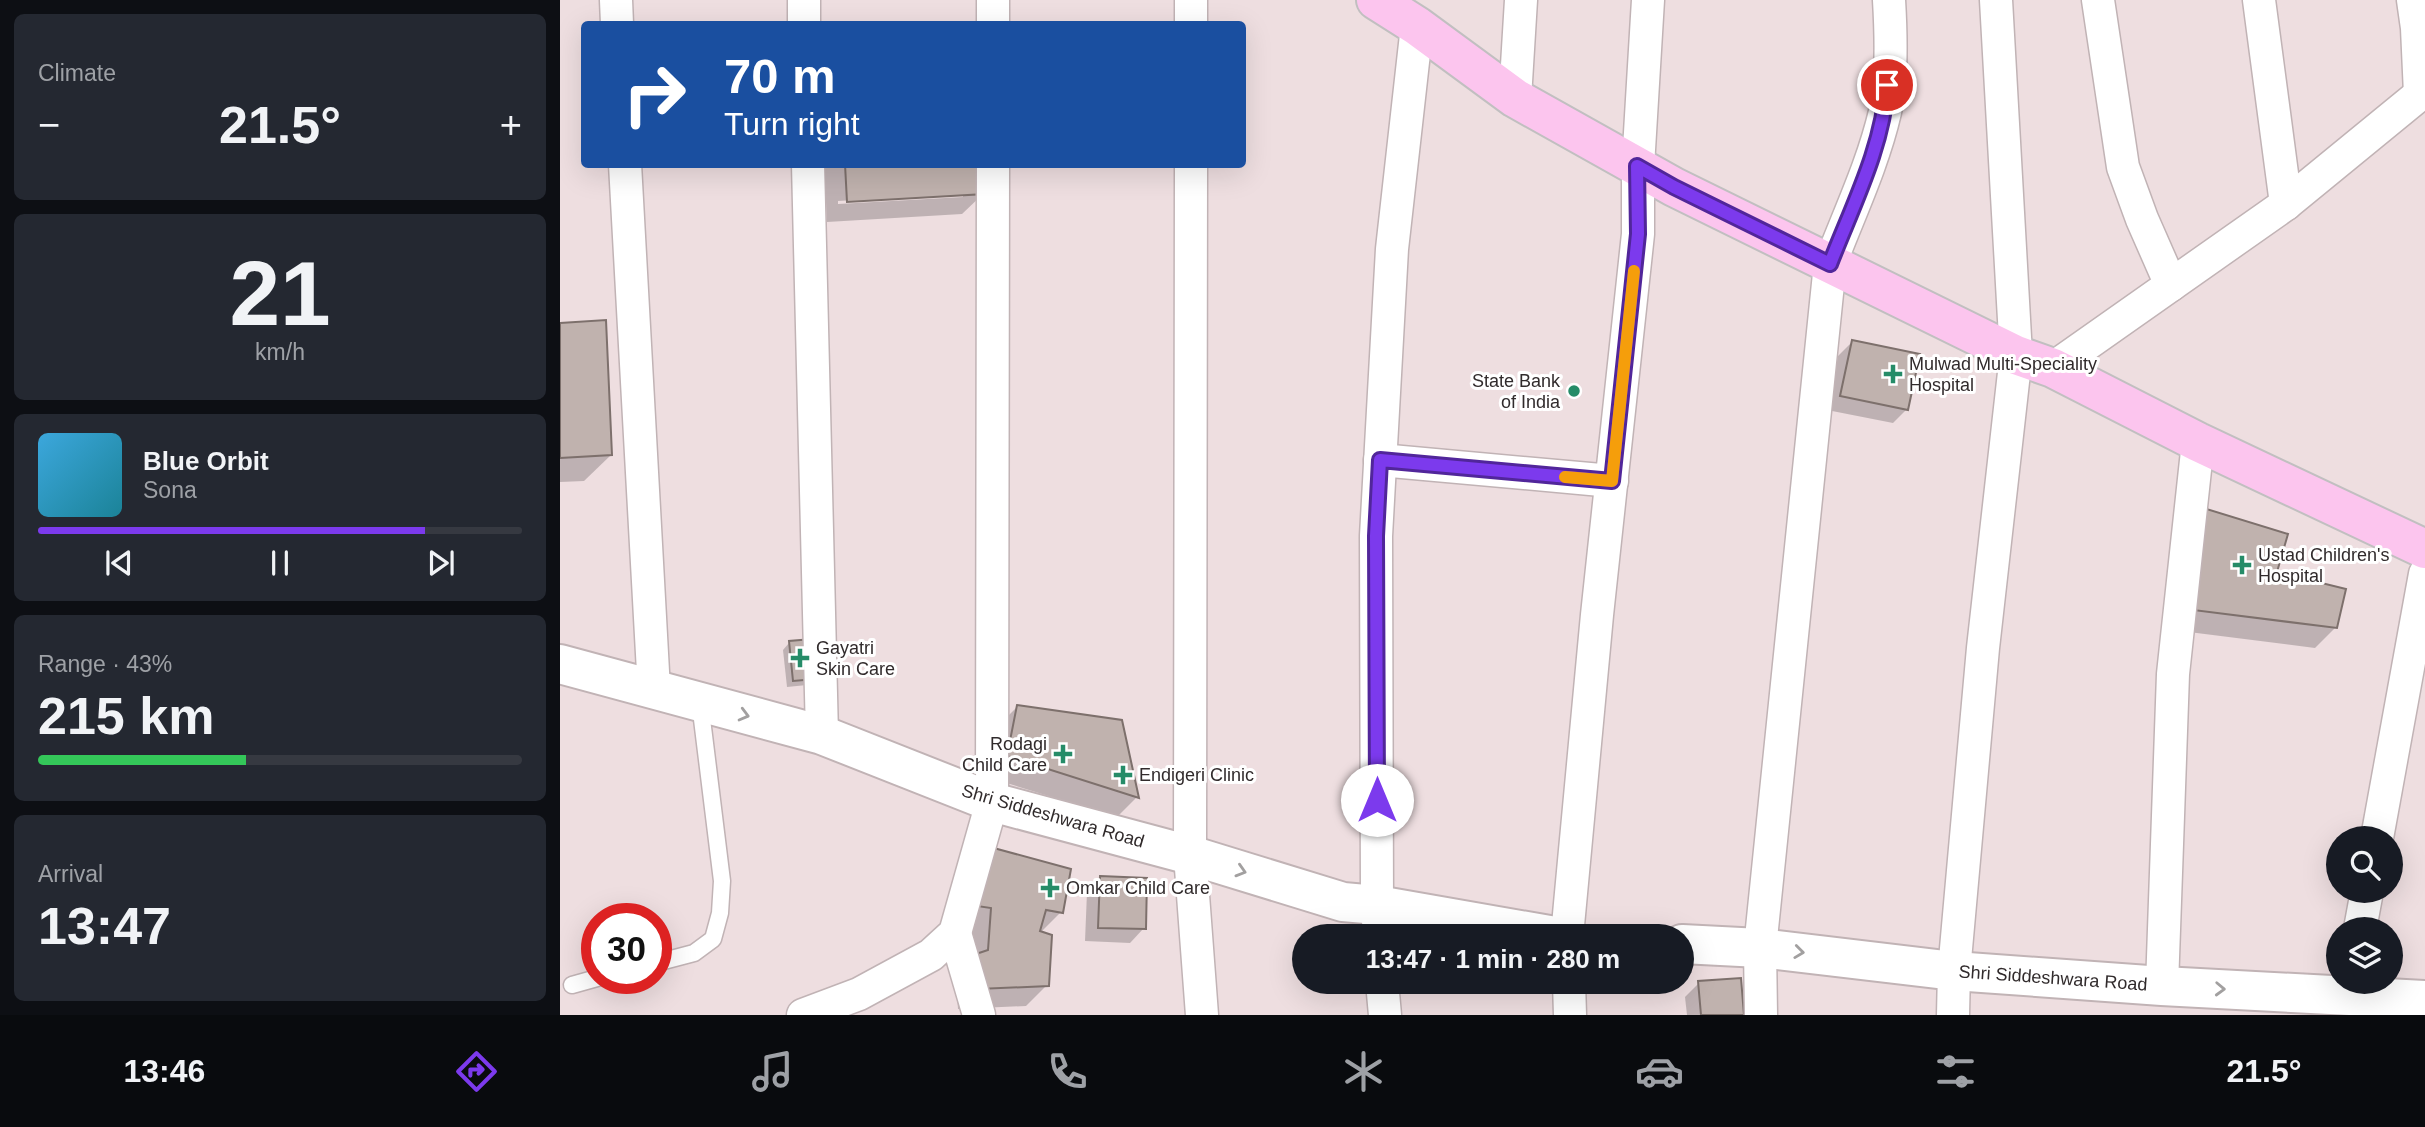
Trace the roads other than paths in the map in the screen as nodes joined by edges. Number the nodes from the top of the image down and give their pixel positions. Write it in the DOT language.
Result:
graph roads {
  1 [pos="616,0"];
  2 [pos="804,0"];
  3 [pos="993,0"];
  4 [pos="1191,0"];
  5 [pos="1376,0"];
  6 [pos="1521,0"];
  7 [pos="1648,0"];
  8 [pos="1889,0"];
  9 [pos="1996,0"];
  10 [pos="2098,0"];
  11 [pos="2259,0"];
  12 [pos="2413,0"];
  13 [pos="617,21"];
  14 [pos="804,21"];
  15 [pos="993,21"];
  16 [pos="1191,21"];
  17 [pos="1417,26"];
  18 [pos="2423,92"];
  19 [pos="1515,98"];
  20 [pos="1637,166"];
  21 [pos="625,168"];
  22 [pos="808,168"];
  23 [pos="993,168"];
  24 [pos="1191,168"];
  25 [pos="2286,204"];
  26 [pos="1830,264"];
  27 [pos="2171,285"];
  28 [pos="2016,355"];
  29 [pos="2053,368"];
  30 [pos="2198,442"];
  31 [pos="1380,460"];
  32 [pos="1612,481"];
  33 [pos="2425,549"];
  34 [pos="2425,574"];
  35 [pos="560,664"];
  36 [pos="654,690"];
  37 [pos="700,703"];
  38 [pos="822,735"];
  39 [pos="992,802"];
  40 [pos="2379,826"];
  41 [pos="1190,855"];
  42 [pos="1378,921"];
  43 [pos="1413,924"];
  44 [pos="1568,924"];
  45 [pos="955,933"];
  46 [pos="1694,945"];
  47 [pos="1760,948"];
  48 [pos="672,959"];
  49 [pos="1954,971"];
  50 [pos="581,982"];
  51 [pos="572,985"];
  52 [pos="2162,986"];
  53 [pos="1383,994"];
  54 [pos="1569,994"];
  55 [pos="2352,997"];
  56 [pos="2425,1000"];
  57 [pos="803,1015"];
  58 [pos="979,1015"];
  59 [pos="1202,1015"];
  60 [pos="1385,1015"];
  61 [pos="1570,1015"];
  62 [pos="1761,1015"];
  63 [pos="1953,1015"];
  1 -- 13 [label="street"];
  2 -- 14 [label="street"];
  3 -- 15 [label="street"];
  4 -- 16 [label="street"];
  5 -- 17 [label="main road"];
  6 -- 19 [label="street"];
  7 -- 20 [label="street"];
  8 -- 26 [label="street"];
  9 -- 28 [label="street"];
  10 -- 27 [label="street"];
  11 -- 25 [label="street"];
  12 -- 18 [label="street"];
  17 -- 19 [label="main road"];
  17 -- 31 [label="street"];
  18 -- 25 [label="street"];
  19 -- 20 [label="main road"];
  20 -- 26 [label="main road"];
  20 -- 32 [label="street"];
  21 -- 36 [label="street"];
  22 -- 38 [label="street"];
  23 -- 39 [label="street"];
  24 -- 41 [label="street"];
  25 -- 27 [label="street"];
  26 -- 28 [label="main road"];
  26 -- 47 [label="street"];
  27 -- 29 [label="street"];
  28 -- 29 [label="main road"];
  28 -- 49 [label="street"];
  29 -- 30 [label="main road"];
  30 -- 33 [label="main road"];
  30 -- 52 [label="street"];
  31 -- 32 [label="street"];
  31 -- 42 [label="street"];
  32 -- 44 [label="street"];
  34 -- 40 [label="street"];
  35 -- 36 [label="street, Shri Siddeshwara Road"];
  36 -- 37 [label="street, Shri Siddeshwara Road"];
  37 -- 38 [label="street, Shri Siddeshwara Road, one-way"];
  37 -- 48 [label="lane"];
  38 -- 39 [label="street, Shri Siddeshwara Road"];
  39 -- 41 [label="street, Shri Siddeshwara Road"];
  39 -- 45 [label="street"];
  41 -- 42 [label="street, Shri Siddeshwara Road, one-way"];
  41 -- 59 [label="street"];
  42 -- 43 [label="street, Shri Siddeshwara Road"];
  45 -- 57 [label="street"];
  45 -- 58 [label="street"];
  46 -- 47 [label="street, Shri Siddeshwara Road"];
  47 -- 49 [label="street, Shri Siddeshwara Road, one-way"];
  47 -- 62 [label="street"];
  49 -- 52 [label="street, Shri Siddeshwara Road"];
  49 -- 63 [label="street"];
  50 -- 51 [label="lane"];
  52 -- 55 [label="street, Shri Siddeshwara Road, one-way"];
  53 -- 60 [label="street"];
  54 -- 61 [label="street"];
  55 -- 56 [label="street, Shri Siddeshwara Road"];
}
